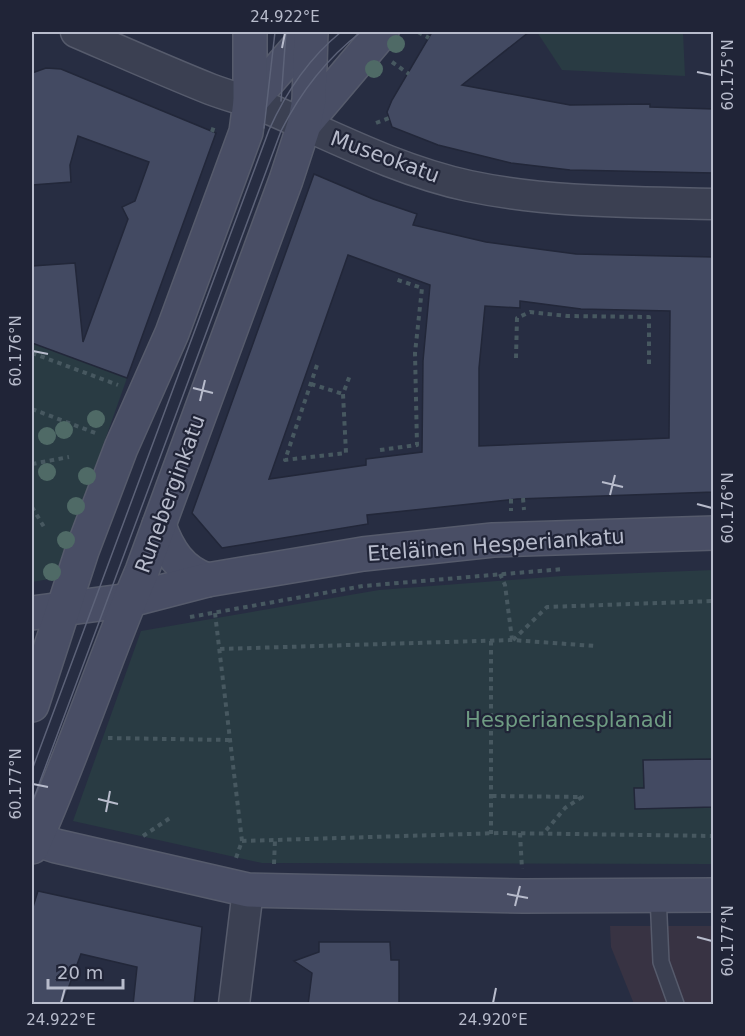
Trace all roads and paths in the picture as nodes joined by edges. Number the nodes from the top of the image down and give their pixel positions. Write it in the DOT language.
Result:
graph roads {
  1 [pos="76,32"];
  2 [pos="250,32"];
  3 [pos="311,32"];
  4 [pos="418,32"];
  5 [pos="429,38"];
  6 [pos="387,46"];
  7 [pos="409,74"];
  8 [pos="250,102"];
  9 [pos="389,118"];
  10 [pos="376,123"];
  11 [pos="304,124"];
  12 [pos="214,126"];
  13 [pos="212,132"];
  14 [pos="714,204"];
  15 [pos="394,279"];
  16 [pos="32,353"];
  17 [pos="516,358"];
  18 [pos="649,364"];
  19 [pos="317,365"];
  20 [pos="350,375"];
  21 [pos="311,384"];
  22 [pos="128,389"];
  23 [pos="343,394"];
  24 [pos="32,409"];
  25 [pos="104,436"];
  26 [pos="380,450"];
  27 [pos="69,457"];
  28 [pos="32,464"];
  29 [pos="523,498"];
  30 [pos="32,507"];
  31 [pos="524,516"];
  32 [pos="159,525"];
  33 [pos="44,527"];
  34 [pos="714,532"];
  35 [pos="497,569"];
  36 [pos="572,569"];
  37 [pos="501,575"];
  38 [pos="207,580"];
  39 [pos="130,600"];
  40 [pos="714,601"];
  41 [pos="47,611"];
  42 [pos="215,613"];
  43 [pos="181,618"];
  44 [pos="512,640"];
  45 [pos="490,641"];
  46 [pos="595,646"];
  47 [pos="220,649"];
  48 [pos="32,705"];
  49 [pos="98,738"];
  50 [pos="230,740"];
  51 [pos="492,796"];
  52 [pos="491,834"];
  53 [pos="543,835"];
  54 [pos="714,836"];
  55 [pos="275,840"];
  56 [pos="33,841"];
  57 [pos="242,841"];
  58 [pos="237,853"];
  59 [pos="274,865"];
  60 [pos="248,890"];
  61 [pos="658,895"];
  62 [pos="714,895"];
  63 [pos="234,1005"];
  64 [pos="676,1005"];
  1 -- 8 [label="street, Museokatu"];
  2 -- 8 [label="main road"];
  3 -- 8 [label="main road"];
  3 -- 11 [label="main road, Runeberginkatu"];
  4 -- 5 [label="path"];
  6 -- 7 [label="path"];
  6 -- 11 [label="main road"];
  8 -- 11 [label="street, Museokatu"];
  8 -- 41 [label="main road"];
  9 -- 10 [label="path"];
  11 -- 14 [label="street, Museokatu"];
  11 -- 32 [label="main road, Runeberginkatu"];
  12 -- 13 [label="path"];
  15 -- 26 [label="path"];
  16 -- 22 [label="path"];
  17 -- 18 [label="path"];
  19 -- 21 [label="path"];
  20 -- 23 [label="path"];
  21 -- 23 [label="path"];
  21 -- 23 [label="path"];
  24 -- 25 [label="path"];
  27 -- 28 [label="path"];
  29 -- 31 [label="path"];
  30 -- 33 [label="path"];
  32 -- 38 [label="main road"];
  32 -- 39 [label="main road, Runeberginkatu"];
  34 -- 38 [label="main road, Eteläinen Hesperiankatu"];
  35 -- 37 [label="path"];
  36 -- 37 [label="path"];
  37 -- 42 [label="path"];
  37 -- 44 [label="path"];
  38 -- 39 [label="main road, Eteläinen Hesperiankatu"];
  39 -- 41 [label="main road, Eteläinen Hesperiankatu"];
  39 -- 56 [label="main road, Runeberginkatu"];
  40 -- 44 [label="path"];
  41 -- 48 [label="main road"];
  42 -- 43 [label="path"];
  42 -- 47 [label="path"];
  44 -- 45 [label="path"];
  44 -- 46 [label="path"];
  45 -- 47 [label="path"];
  45 -- 51 [label="path"];
  47 -- 50 [label="path"];
  49 -- 50 [label="path"];
  50 -- 57 [label="path"];
  51 -- 52 [label="path"];
  51 -- 53 [label="path"];
  52 -- 53 [label="path"];
  52 -- 55 [label="path"];
  53 -- 54 [label="path"];
  55 -- 57 [label="path"];
  55 -- 59 [label="path"];
  56 -- 60 [label="main road"];
  57 -- 58 [label="path"];
  60 -- 61 [label="main road"];
  60 -- 63 [label="street"];
  61 -- 62 [label="main road"];
  61 -- 64 [label="lane"];
}
